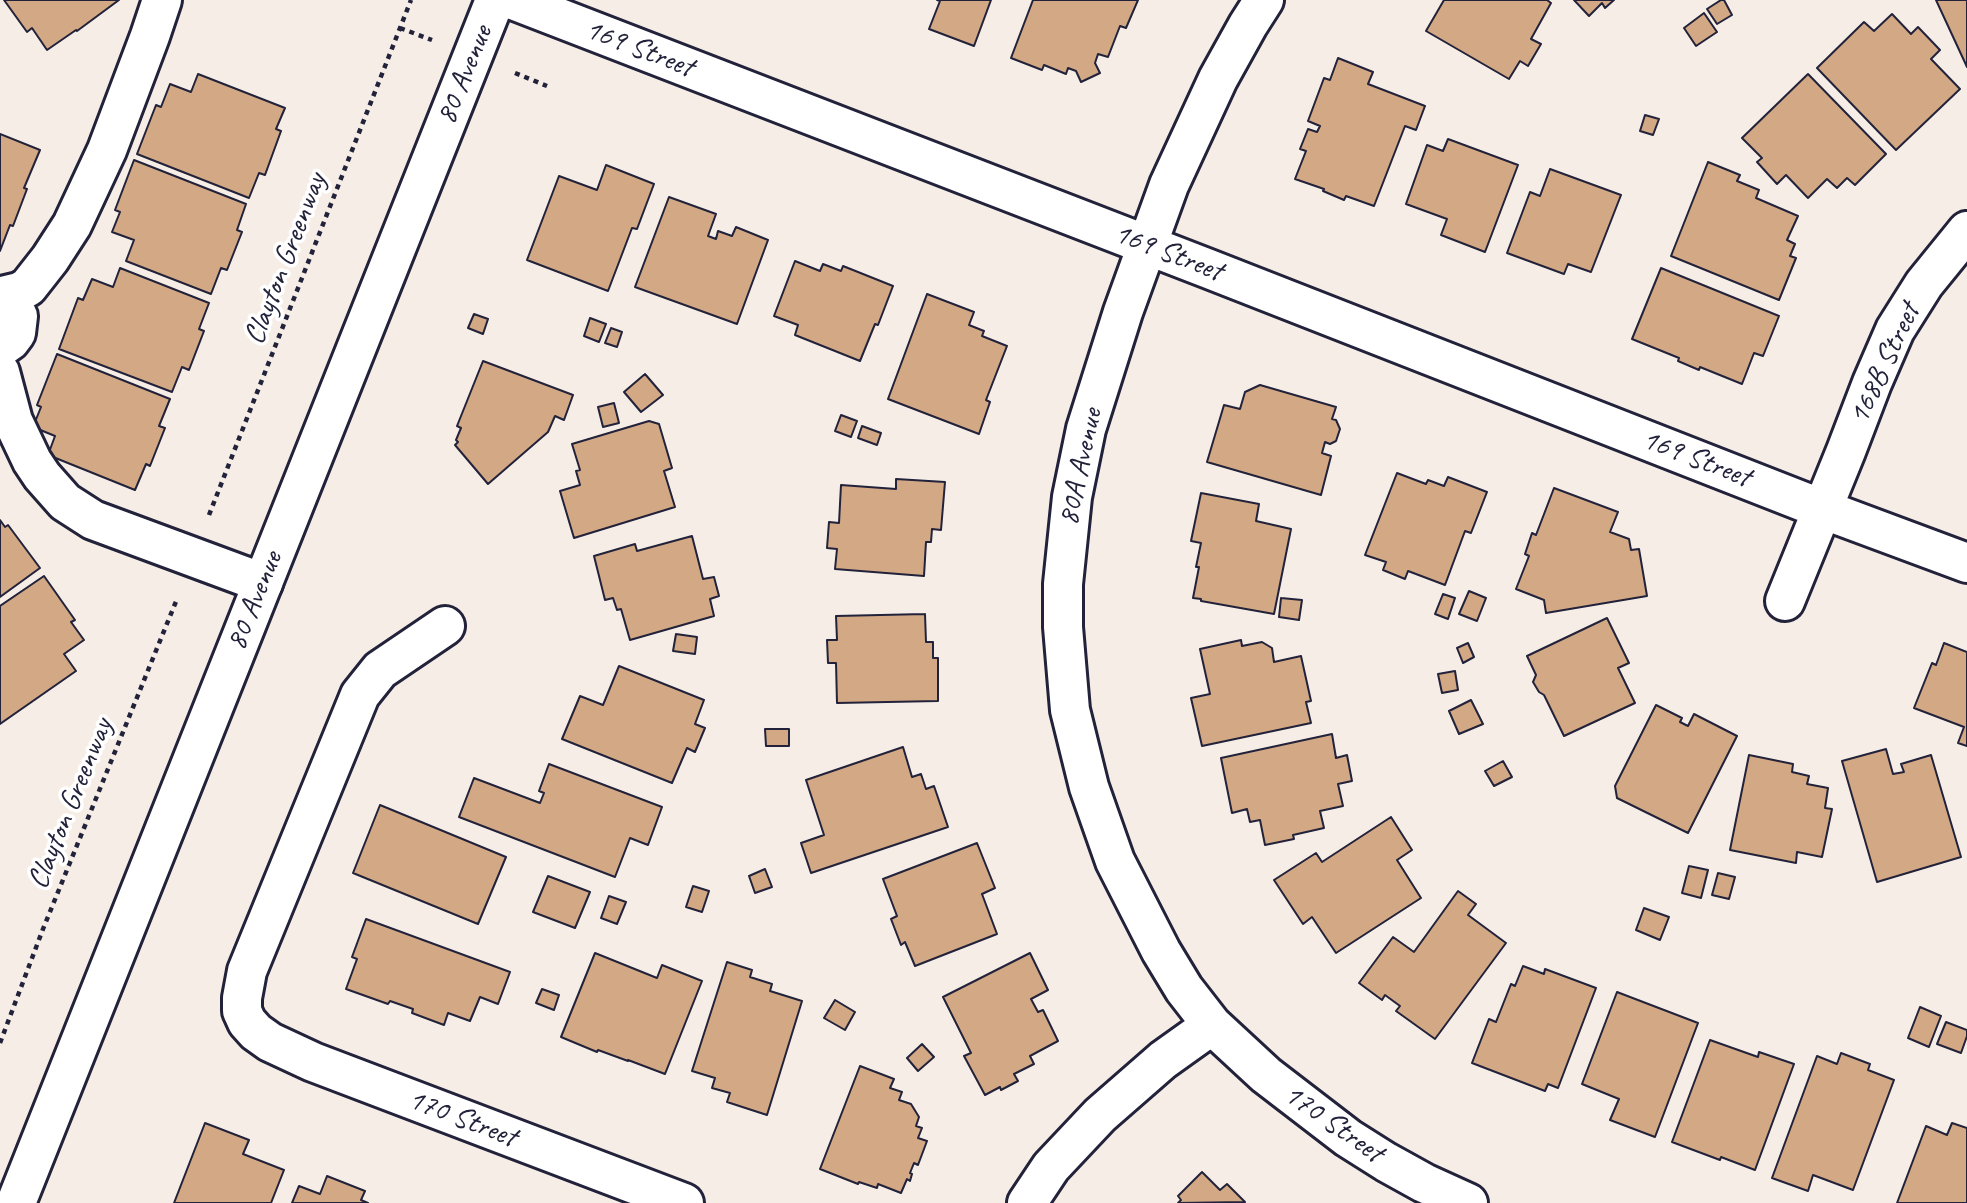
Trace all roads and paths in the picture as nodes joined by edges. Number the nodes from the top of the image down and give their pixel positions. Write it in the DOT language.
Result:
graph roads {
  1 [pos="162,0"];
  2 [pos="411,0"];
  3 [pos="495,0"];
  4 [pos="513,0"];
  5 [pos="1264,0"];
  6 [pos="400,28"];
  7 [pos="436,41"];
  8 [pos="1967,231"];
  9 [pos="1147,245"];
  10 [pos="7,329"];
  11 [pos="1822,509"];
  12 [pos="206,522"];
  13 [pos="1967,563"];
  14 [pos="263,583"];
  15 [pos="179,593"];
  16 [pos="1785,601"];
  17 [pos="445,626"];
  18 [pos="1161,950"];
  19 [pos="1212,1025"];
  20 [pos="0,1043"];
  21 [pos="16,1203"];
  22 [pos="684,1203"];
  23 [pos="1027,1203"];
  24 [pos="1468,1203"];
  1 -- 10 [label="street"];
  2 -- 6 [label="path, Clayton Greenway"];
  3 -- 14 [label="street, 80 Avenue"];
  4 -- 9 [label="street, 169 Street"];
  5 -- 9 [label="street, 80A Avenue"];
  6 -- 7 [label="path"];
  6 -- 12 [label="path, Clayton Greenway"];
  8 -- 11 [label="street, 168B Street"];
  9 -- 11 [label="street, 169 Street"];
  9 -- 18 [label="street, 80A Avenue"];
  10 -- 14 [label="street"];
  11 -- 13 [label="street, 169 Street"];
  11 -- 16 [label="street"];
  14 -- 21 [label="street, 80 Avenue"];
  15 -- 20 [label="path, Clayton Greenway"];
  17 -- 22 [label="street, 170 Street"];
  18 -- 19 [label="street, 170 Street"];
  19 -- 23 [label="street"];
  19 -- 24 [label="street, 170 Street"];
}
